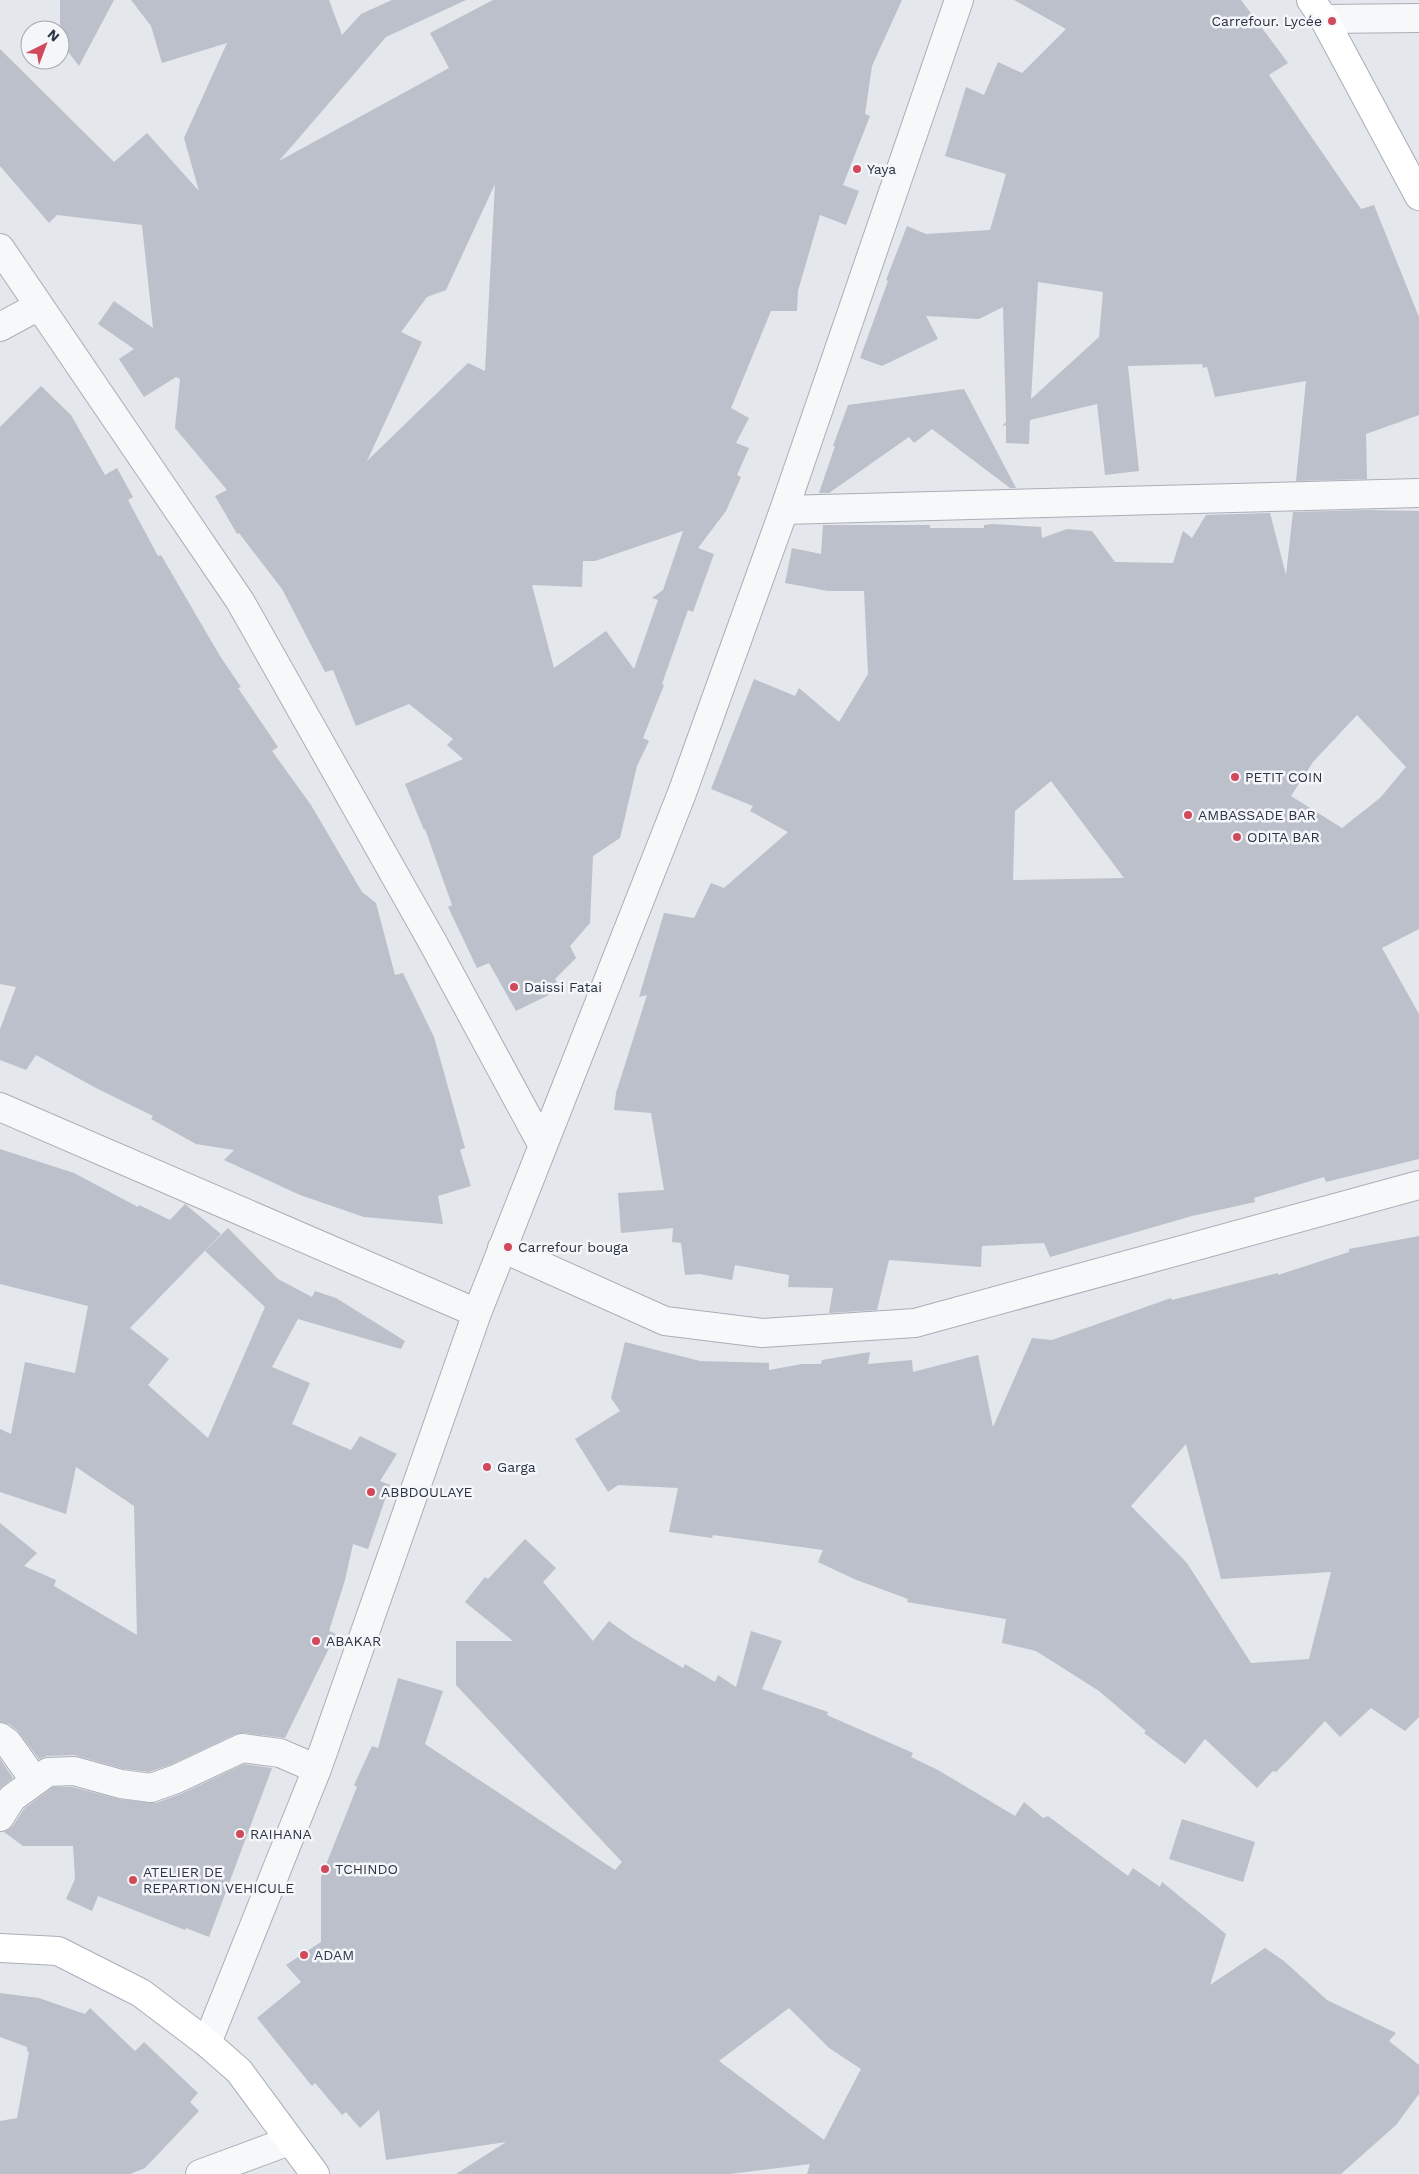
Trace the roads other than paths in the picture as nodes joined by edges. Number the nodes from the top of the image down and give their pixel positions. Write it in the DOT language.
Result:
graph roads {
  1 [pos="959,0"];
  2 [pos="1318,9"];
  3 [pos="1419,18"];
  4 [pos="1419,196"];
  5 [pos="0,248"];
  6 [pos="40,306"];
  7 [pos="0,327"];
  8 [pos="1419,493"];
  9 [pos="784,510"];
  10 [pos="0,1107"];
  11 [pos="543,1146"];
  12 [pos="1419,1185"];
  13 [pos="502,1248"];
  14 [pos="477,1313"];
  15 [pos="0,1737"];
  16 [pos="317,1769"];
  17 [pos="35,1781"];
  18 [pos="0,1817"];
  19 [pos="0,1948"];
  20 [pos="207,2043"];
  21 [pos="289,2141"];
  22 [pos="200,2174"];
  23 [pos="315,2174"];
  1 -- 9 [label="street"];
  2 -- 3 [label="street"];
  2 -- 4 [label="street"];
  5 -- 6 [label="street"];
  6 -- 7 [label="street"];
  6 -- 11 [label="street"];
  8 -- 9 [label="street"];
  9 -- 11 [label="street"];
  10 -- 14 [label="street"];
  11 -- 13 [label="street"];
  12 -- 13 [label="street"];
  13 -- 14 [label="street"];
  14 -- 16 [label="street"];
  15 -- 17 [label="street"];
  16 -- 17 [label="street"];
  16 -- 20 [label="street"];
  17 -- 18 [label="street"];
  19 -- 20 [label="street"];
  20 -- 21 [label="street"];
  21 -- 22 [label="street"];
  21 -- 23 [label="street"];
}
